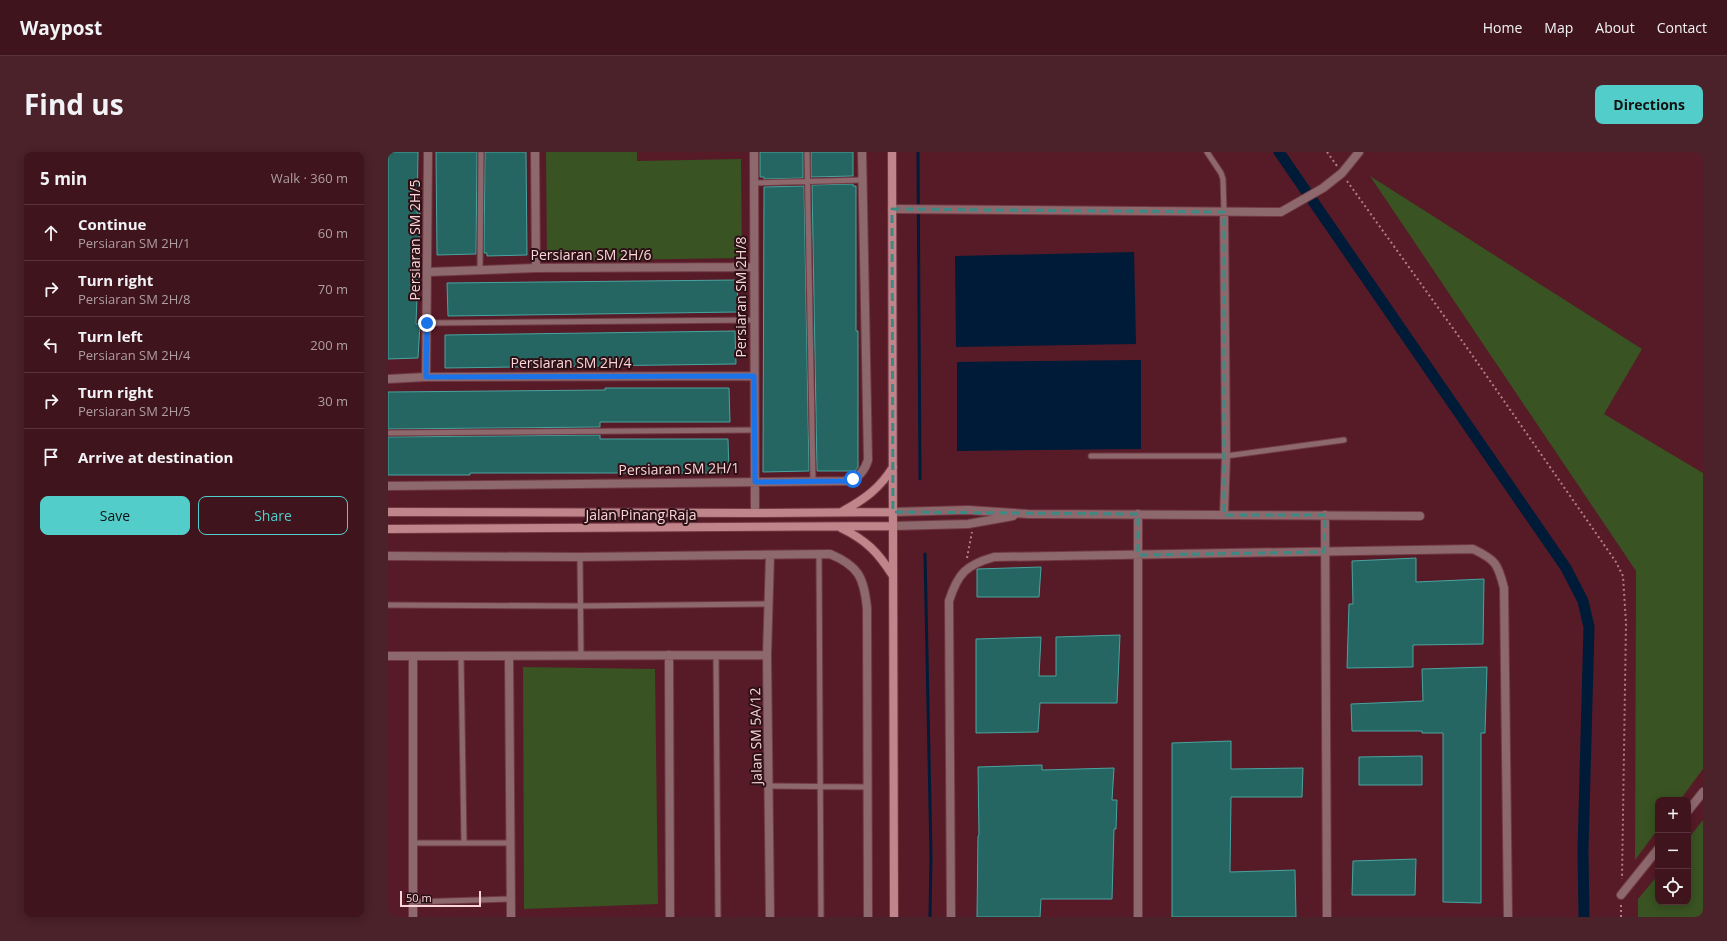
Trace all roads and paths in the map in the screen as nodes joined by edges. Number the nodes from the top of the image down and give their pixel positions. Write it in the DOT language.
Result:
graph roads {
  1 [pos="428,152"];
  2 [pos="481,152"];
  3 [pos="535,152"];
  4 [pos="754,152"];
  5 [pos="807,152"];
  6 [pos="862,152"];
  7 [pos="892,152"];
  8 [pos="1207,152"];
  9 [pos="1327,152"];
  10 [pos="1359,152"];
  11 [pos="1342,174"];
  12 [pos="862,180"];
  13 [pos="808,182"];
  14 [pos="754,183"];
  15 [pos="892,209"];
  16 [pos="1224,212"];
  17 [pos="754,267"];
  18 [pos="536,268"];
  19 [pos="480,270"];
  20 [pos="428,272"];
  21 [pos="754,320"];
  22 [pos="427,323"];
  23 [pos="754,376"];
  24 [pos="426,377"];
  25 [pos="388,379"];
  26 [pos="755,430"];
  27 [pos="388,433"];
  28 [pos="1344,440"];
  29 [pos="1091,456"];
  30 [pos="1226,456"];
  31 [pos="893,466"];
  32 [pos="813,481"];
  33 [pos="755,482"];
  34 [pos="388,486"];
  35 [pos="388,512"];
  36 [pos="841,512"];
  37 [pos="893,512"];
  38 [pos="755,513"];
  39 [pos="1028,514"];
  40 [pos="1138,514"];
  41 [pos="1224,515"];
  42 [pos="1325,515"];
  43 [pos="1420,516"];
  44 [pos="973,523"];
  45 [pos="893,526"];
  46 [pos="839,527"];
  47 [pos="388,529"];
  48 [pos="1324,552"];
  49 [pos="770,554"];
  50 [pos="819,554"];
  51 [pos="1138,555"];
  52 [pos="388,556"];
  53 [pos="580,557"];
  54 [pos="965,569"];
  55 [pos="893,576"];
  56 [pos="769,604"];
  57 [pos="388,605"];
  58 [pos="580,606"];
  59 [pos="581,655"];
  60 [pos="668,655"];
  61 [pos="716,655"];
  62 [pos="767,655"];
  63 [pos="388,656"];
  64 [pos="413,656"];
  65 [pos="461,656"];
  66 [pos="509,656"];
  67 [pos="769,786"];
  68 [pos="820,787"];
  69 [pos="867,787"];
  70 [pos="1703,792"];
  71 [pos="1691,807"];
  72 [pos="414,843"];
  73 [pos="464,843"];
  74 [pos="511,843"];
  75 [pos="1655,853"];
  76 [pos="1622,879"];
  77 [pos="1621,895"];
  78 [pos="511,899"];
  79 [pos="413,902"];
  80 [pos="413,917"];
  81 [pos="511,917"];
  82 [pos="670,917"];
  83 [pos="718,917"];
  84 [pos="770,917"];
  85 [pos="821,917"];
  86 [pos="868,917"];
  87 [pos="894,917"];
  88 [pos="951,917"];
  89 [pos="1138,917"];
  90 [pos="1327,917"];
  91 [pos="1508,917"];
  92 [pos="1621,917"];
  1 -- 20 [label="street, Persiaran SM 2H/5"];
  2 -- 19 [label="lane"];
  3 -- 18 [label="street"];
  4 -- 14 [label="street, Persiaran SM 2H/8"];
  5 -- 13 [label="lane"];
  6 -- 12 [label="street, Persiaran SM 2H/1"];
  7 -- 15 [label="main road"];
  8 -- 16 [label="lane"];
  9 -- 11 [label="path"];
  10 -- 11 [label="street"];
  11 -- 16 [label="street"];
  11 -- 76 [label="path"];
  12 -- 13 [label="lane"];
  12 -- 32 [label="street, Persiaran SM 2H/1"];
  13 -- 14 [label="lane"];
  13 -- 32 [label="lane"];
  14 -- 17 [label="street, Persiaran SM 2H/8"];
  15 -- 16 [label="street"];
  15 -- 31 [label="main road"];
  16 -- 30 [label="street"];
  17 -- 18 [label="street, Persiaran SM 2H/6"];
  17 -- 21 [label="street, Persiaran SM 2H/8"];
  18 -- 19 [label="street, Persiaran SM 2H/6"];
  19 -- 20 [label="street, Persiaran SM 2H/6"];
  20 -- 22 [label="street, Persiaran SM 2H/5"];
  21 -- 22 [label="lane"];
  21 -- 23 [label="street, Persiaran SM 2H/8"];
  22 -- 24 [label="street, Persiaran SM 2H/5"];
  23 -- 24 [label="street, Persiaran SM 2H/4"];
  23 -- 26 [label="street, Persiaran SM 2H/8"];
  24 -- 25 [label="street, Persiaran SM 2H/4"];
  26 -- 27 [label="lane"];
  26 -- 33 [label="street, Persiaran SM 2H/8"];
  28 -- 30 [label="lane"];
  29 -- 30 [label="lane"];
  30 -- 41 [label="street"];
  31 -- 36 [label="main road"];
  31 -- 37 [label="main road"];
  32 -- 33 [label="street, Persiaran SM 2H/1"];
  33 -- 34 [label="street, Persiaran SM 2H/1"];
  33 -- 38 [label="street, Persiaran SM 2H/8"];
  35 -- 38 [label="main road"];
  36 -- 37 [label="main road"];
  36 -- 38 [label="main road"];
  37 -- 39 [label="street"];
  37 -- 45 [label="main road"];
  39 -- 40 [label="street"];
  39 -- 44 [label="street"];
  40 -- 41 [label="street"];
  40 -- 51 [label="street"];
  41 -- 42 [label="street"];
  42 -- 43 [label="street"];
  42 -- 48 [label="street"];
  44 -- 45 [label="street"];
  44 -- 54 [label="path"];
  45 -- 46 [label="main road, Jalan Pinang Raja"];
  45 -- 55 [label="main road"];
  46 -- 47 [label="main road, Jalan Pinang Raja"];
  46 -- 55 [label="main road"];
  48 -- 51 [label="street"];
  48 -- 90 [label="street"];
  48 -- 91 [label="street"];
  49 -- 50 [label="street"];
  49 -- 53 [label="street"];
  49 -- 56 [label="street, Jalan SM 5A/12"];
  50 -- 68 [label="lane"];
  50 -- 69 [label="street"];
  51 -- 54 [label="street"];
  51 -- 89 [label="street"];
  52 -- 53 [label="street"];
  53 -- 58 [label="lane"];
  54 -- 88 [label="street"];
  55 -- 87 [label="main road"];
  56 -- 58 [label="lane"];
  56 -- 62 [label="street, Jalan SM 5A/12"];
  57 -- 58 [label="lane"];
  58 -- 59 [label="lane"];
  59 -- 60 [label="street"];
  59 -- 66 [label="street"];
  60 -- 61 [label="street"];
  60 -- 82 [label="street"];
  61 -- 62 [label="street"];
  61 -- 83 [label="lane"];
  62 -- 67 [label="street, Jalan SM 5A/12"];
  63 -- 64 [label="street"];
  64 -- 65 [label="street"];
  64 -- 72 [label="street"];
  65 -- 66 [label="street"];
  65 -- 73 [label="lane"];
  66 -- 74 [label="street"];
  67 -- 68 [label="lane"];
  67 -- 84 [label="street, Jalan SM 5A/12"];
  68 -- 69 [label="lane"];
  68 -- 85 [label="lane"];
  69 -- 86 [label="street"];
  70 -- 71 [label="street"];
  72 -- 73 [label="lane"];
  72 -- 79 [label="street"];
  73 -- 74 [label="lane"];
  74 -- 78 [label="street"];
  75 -- 77 [label="street"];
  77 -- 92 [label="path"];
  78 -- 79 [label="lane"];
  78 -- 81 [label="street"];
  79 -- 80 [label="street"];
}
